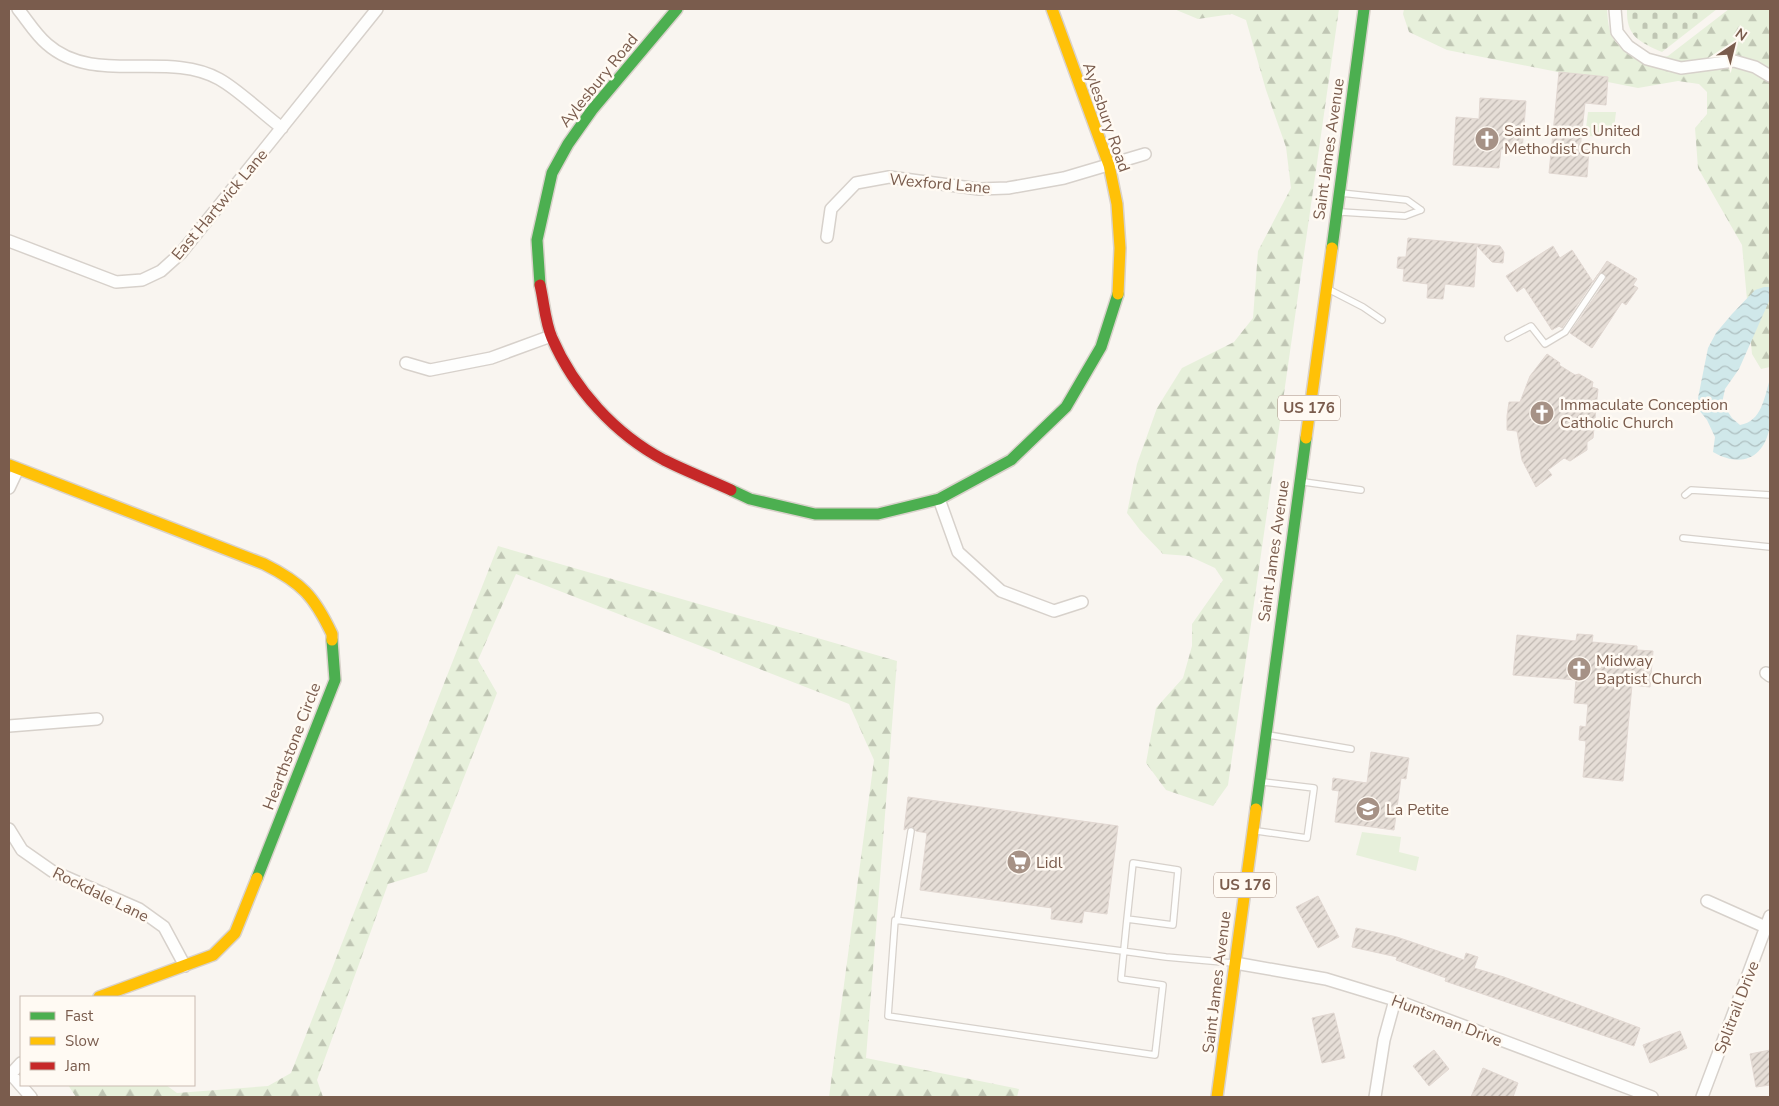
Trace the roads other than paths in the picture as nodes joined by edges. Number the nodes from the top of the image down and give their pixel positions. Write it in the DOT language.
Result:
graph roads {
  1 [pos="18,9"];
  2 [pos="377,9"];
  3 [pos="677,9"];
  4 [pos="1052,9"];
  5 [pos="1364,9"];
  6 [pos="1615,9"];
  7 [pos="1770,76"];
  8 [pos="282,128"];
  9 [pos="1145,154"];
  10 [pos="1109,165"];
  11 [pos="1339,193"];
  12 [pos="1336,212"];
  13 [pos="827,237"];
  14 [pos="9,241"];
  15 [pos="1602,277"];
  16 [pos="1326,288"];
  17 [pos="1382,320"];
  18 [pos="551,336"];
  19 [pos="1508,338"];
  20 [pos="406,363"];
  21 [pos="13,467"];
  22 [pos="1299,482"];
  23 [pos="9,488"];
  24 [pos="1361,490"];
  25 [pos="1685,495"];
  26 [pos="1770,495"];
  27 [pos="939,499"];
  28 [pos="1682,538"];
  29 [pos="1770,547"];
  30 [pos="1082,602"];
  31 [pos="97,719"];
  32 [pos="9,726"];
  33 [pos="1265,735"];
  34 [pos="1351,749"];
  35 [pos="1259,782"];
  36 [pos="9,829"];
  37 [pos="911,831"];
  38 [pos="1252,831"];
  39 [pos="1707,901"];
  40 [pos="1770,916"];
  41 [pos="1127,918"];
  42 [pos="897,921"];
  43 [pos="1768,928"];
  44 [pos="1123,952"];
  45 [pos="1235,963"];
  46 [pos="185,966"];
  47 [pos="102,996"];
  48 [pos="1395,1000"];
  49 [pos="20,1064"];
  50 [pos="10,1074"];
  51 [pos="20,1085"];
  52 [pos="21,1086"];
  53 [pos="1638,1095"];
  54 [pos="31,1097"];
  55 [pos="1217,1097"];
  56 [pos="1376,1097"];
  57 [pos="1652,1097"];
  58 [pos="1702,1097"];
  1 -- 8 [label="street"];
  2 -- 8 [label="street, East Hartwick Lane"];
  3 -- 18 [label="street, Aylesbury Road"];
  4 -- 10 [label="street, Aylesbury Road"];
  5 -- 11 [label="street, Saint James Avenue / US 176"];
  6 -- 7 [label="street"];
  8 -- 14 [label="street, East Hartwick Lane"];
  9 -- 10 [label="street, Wexford Lane"];
  10 -- 13 [label="street, Wexford Lane"];
  10 -- 27 [label="street, Aylesbury Road"];
  11 -- 12 [label="street, Saint James Avenue / US 176"];
  11 -- 12 [label="lane"];
  12 -- 16 [label="street, Saint James Avenue / US 176"];
  15 -- 19 [label="lane"];
  16 -- 17 [label="lane"];
  16 -- 22 [label="street, Saint James Avenue / US 176"];
  18 -- 20 [label="street"];
  18 -- 27 [label="street, Aylesbury Road"];
  21 -- 23 [label="street"];
  21 -- 46 [label="street, Hearthstone Circle"];
  22 -- 24 [label="lane"];
  22 -- 33 [label="street, Saint James Avenue / US 176"];
  25 -- 26 [label="lane"];
  27 -- 30 [label="street"];
  28 -- 29 [label="lane"];
  31 -- 32 [label="street"];
  33 -- 34 [label="lane"];
  33 -- 35 [label="street, Saint James Avenue / US 176"];
  35 -- 38 [label="street, Saint James Avenue / US 176"];
  35 -- 38 [label="lane"];
  36 -- 46 [label="street, Rockdale Lane"];
  37 -- 42 [label="lane"];
  38 -- 45 [label="street, Saint James Avenue / US 176"];
  39 -- 43 [label="street"];
  40 -- 43 [label="street, Splitrail Drive"];
  41 -- 41 [label="lane"];
  41 -- 44 [label="lane"];
  42 -- 44 [label="lane"];
  42 -- 44 [label="lane"];
  43 -- 58 [label="street, Splitrail Drive"];
  44 -- 45 [label="lane"];
  45 -- 48 [label="street, Huntsman Drive"];
  45 -- 55 [label="street, Saint James Avenue / US 176"];
  46 -- 47 [label="street, Hearthstone Circle"];
  48 -- 53 [label="street, Huntsman Drive"];
  48 -- 56 [label="street"];
  49 -- 50 [label="street"];
  50 -- 51 [label="street"];
  52 -- 54 [label="street"];
  53 -- 57 [label="street, Huntsman Drive"];
}
